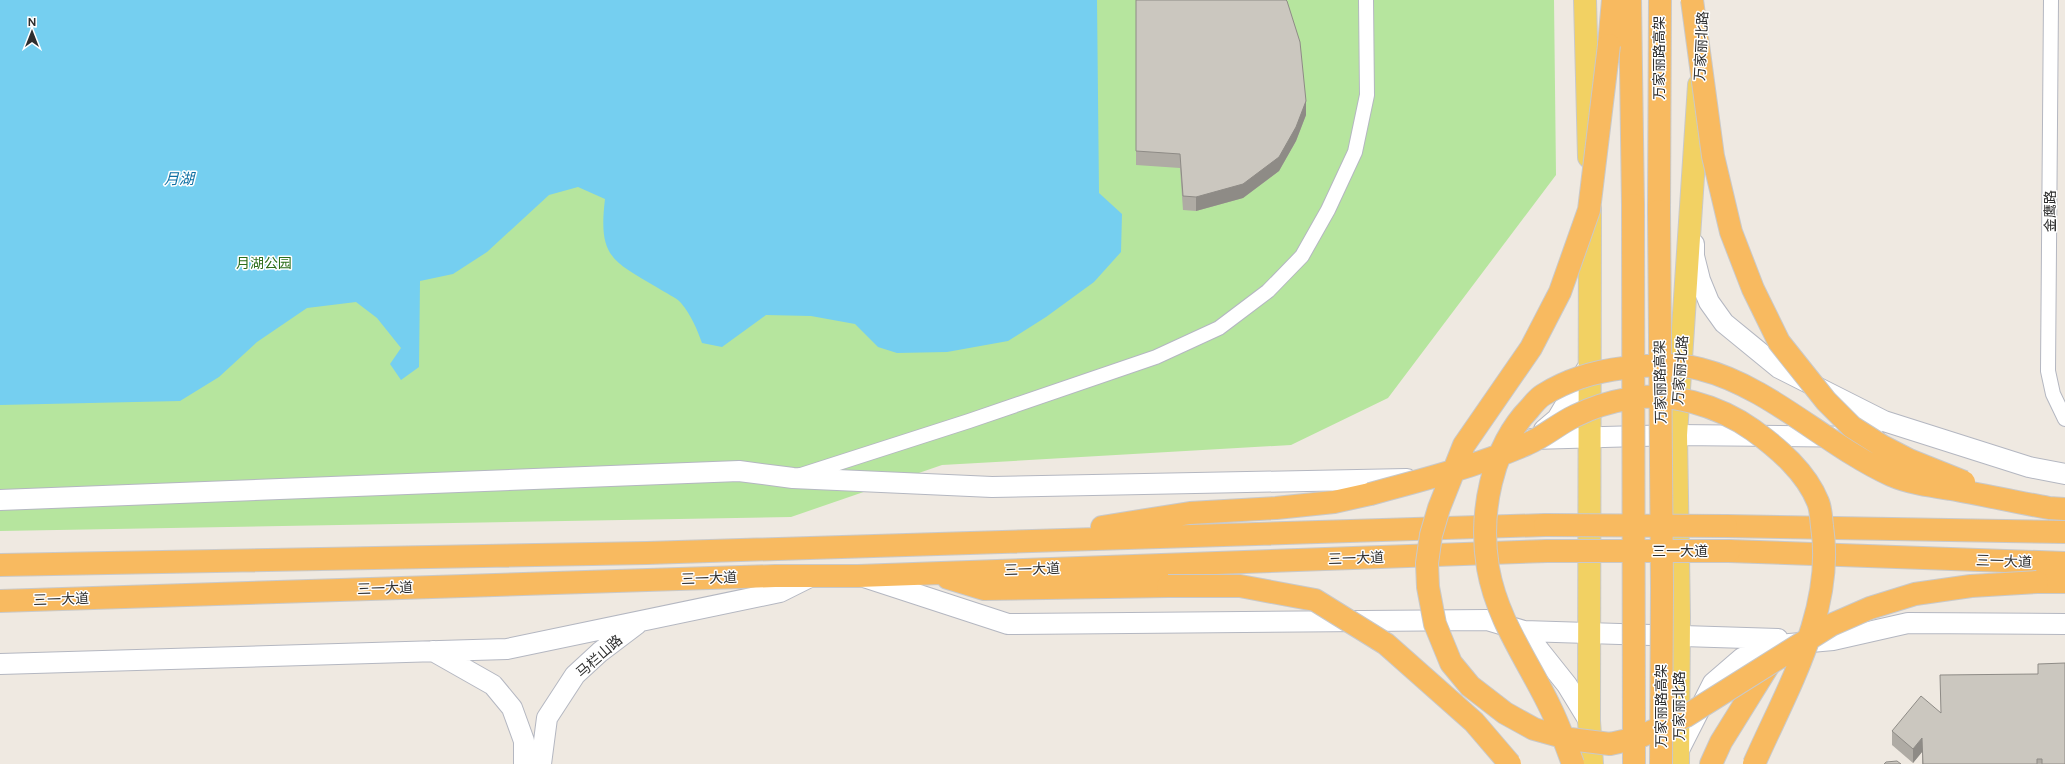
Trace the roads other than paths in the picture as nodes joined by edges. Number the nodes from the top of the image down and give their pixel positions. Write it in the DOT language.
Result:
graph roads {
  1 [pos="1366,0"];
  2 [pos="1585,0"];
  3 [pos="1613,0"];
  4 [pos="1630,0"];
  5 [pos="1660,0"];
  6 [pos="1692,0"];
  7 [pos="1703,0"];
  8 [pos="2051,0"];
  9 [pos="1691,200"];
  10 [pos="1590,363"];
  11 [pos="2065,419"];
  12 [pos="1676,435"];
  13 [pos="1939,437"];
  14 [pos="1590,438"];
  15 [pos="1532,439"];
  16 [pos="2065,474"];
  17 [pos="793,478"];
  18 [pos="0,500"];
  19 [pos="2057,508"];
  20 [pos="2065,532"];
  21 [pos="1003,542"];
  22 [pos="2065,563"];
  23 [pos="0,565"];
  24 [pos="928,573"];
  25 [pos="814,574"];
  26 [pos="858,576"];
  27 [pos="2065,582"];
  28 [pos="0,600"];
  29 [pos="642,621"];
  30 [pos="2065,624"];
  31 [pos="1524,631"];
  32 [pos="1589,634"];
  33 [pos="1679,637"];
  34 [pos="1833,640"];
  35 [pos="433,651"];
  36 [pos="1770,663"];
  37 [pos="0,664"];
  38 [pos="1589,721"];
  39 [pos="1679,757"];
  40 [pos="524,764"];
  41 [pos="541,764"];
  42 [pos="1510,764"];
  43 [pos="1573,764"];
  44 [pos="1592,764"];
  45 [pos="1634,764"];
  46 [pos="1661,764"];
  47 [pos="1711,764"];
  48 [pos="1754,764"];
  1 -- 17 [label="street"];
  2 -- 10 [label="main road"];
  3 -- 36 [label="highway, bridge"];
  4 -- 45 [label="highway, 万家丽路高架, bridge"];
  5 -- 46 [label="highway, 万家丽路高架, bridge"];
  6 -- 19 [label="highway, bridge"];
  7 -- 9 [label="main road, 万家丽北路"];
  8 -- 11 [label="street, 金鹰路"];
  9 -- 12 [label="main road, 万家丽北路"];
  9 -- 13 [label="main road"];
  10 -- 14 [label="main road"];
  10 -- 15 [label="main road"];
  12 -- 13 [label="main road"];
  12 -- 14 [label="main road"];
  12 -- 33 [label="main road, 万家丽北路"];
  13 -- 16 [label="main road"];
  14 -- 15 [label="main road"];
  14 -- 32 [label="main road"];
  15 -- 17 [label="main road"];
  17 -- 18 [label="main road"];
  19 -- 43 [label="highway, bridge"];
  20 -- 21 [label="highway, 三一大道, bridge"];
  21 -- 23 [label="highway, 三一大道"];
  21 -- 48 [label="highway, bridge"];
  22 -- 24 [label="highway, 三一大道, bridge"];
  24 -- 26 [label="highway, 三一大道"];
  24 -- 42 [label="highway, bridge"];
  25 -- 26 [label="highway, 三一大道"];
  25 -- 28 [label="highway, 三一大道"];
  25 -- 29 [label="main road"];
  26 -- 31 [label="main road"];
  27 -- 36 [label="highway, bridge"];
  29 -- 35 [label="main road"];
  29 -- 41 [label="main road, 马栏山路"];
  30 -- 34 [label="main road"];
  31 -- 32 [label="main road"];
  31 -- 38 [label="main road"];
  32 -- 33 [label="main road"];
  32 -- 38 [label="main road"];
  33 -- 34 [label="main road"];
  33 -- 39 [label="main road, 万家丽北路"];
  34 -- 39 [label="main road"];
  35 -- 37 [label="main road"];
  35 -- 40 [label="main road"];
  36 -- 47 [label="highway"];
  38 -- 44 [label="main road"];
}
